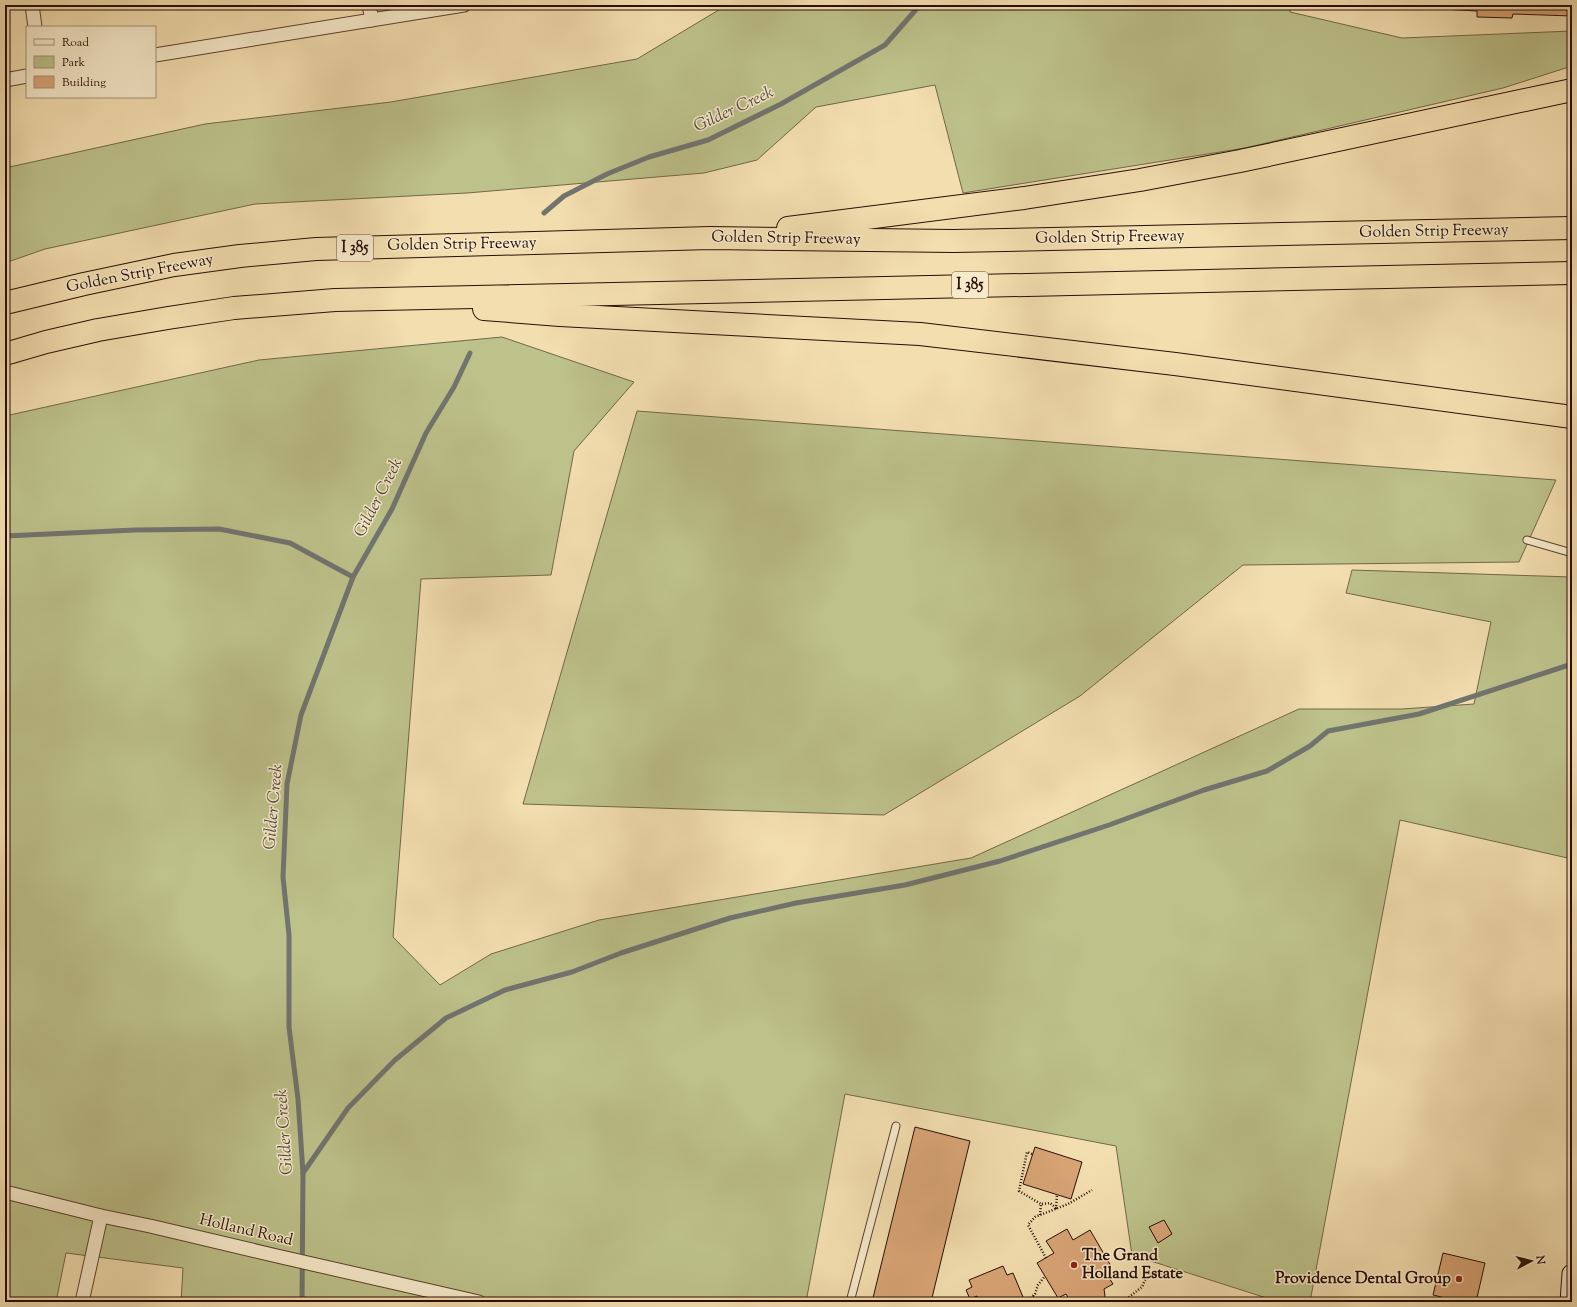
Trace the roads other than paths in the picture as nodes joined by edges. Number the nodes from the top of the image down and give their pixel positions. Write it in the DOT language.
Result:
graph roads {
  1 [pos="32,5"];
  2 [pos="370,5"];
  3 [pos="464,5"];
  4 [pos="372,20"];
  5 [pos="35,26"];
  6 [pos="156,55"];
  7 [pos="26,76"];
  8 [pos="5,80"];
  9 [pos="1572,90"];
  10 [pos="1572,228"];
  11 [pos="710,238"];
  12 [pos="1572,273"];
  13 [pos="367,299"];
  14 [pos="5,303"];
  15 [pos="5,354"];
  16 [pos="1572,417"];
  17 [pos="1527,540"];
  18 [pos="1572,553"];
  19 [pos="896,1126"];
  20 [pos="5,1192"];
  21 [pos="101,1216"];
  22 [pos="1572,1274"];
  23 [pos="82,1302"];
  24 [pos="479,1302"];
  25 [pos="850,1302"];
  26 [pos="1570,1302"];
  1 -- 5 [label="street"];
  2 -- 4 [label="street"];
  3 -- 4 [label="street"];
  4 -- 6 [label="street"];
  7 -- 8 [label="street"];
  9 -- 11 [label="highway"];
  10 -- 11 [label="highway, Golden Strip Freeway / I 385"];
  11 -- 14 [label="highway, Golden Strip Freeway / I 385"];
  12 -- 13 [label="highway, I 385"];
  13 -- 15 [label="highway, I 385"];
  13 -- 16 [label="highway"];
  17 -- 18 [label="lane"];
  19 -- 25 [label="lane"];
  20 -- 21 [label="street, Holland Road"];
  21 -- 23 [label="street"];
  21 -- 24 [label="street, Holland Road"];
  22 -- 26 [label="main road"];
}
